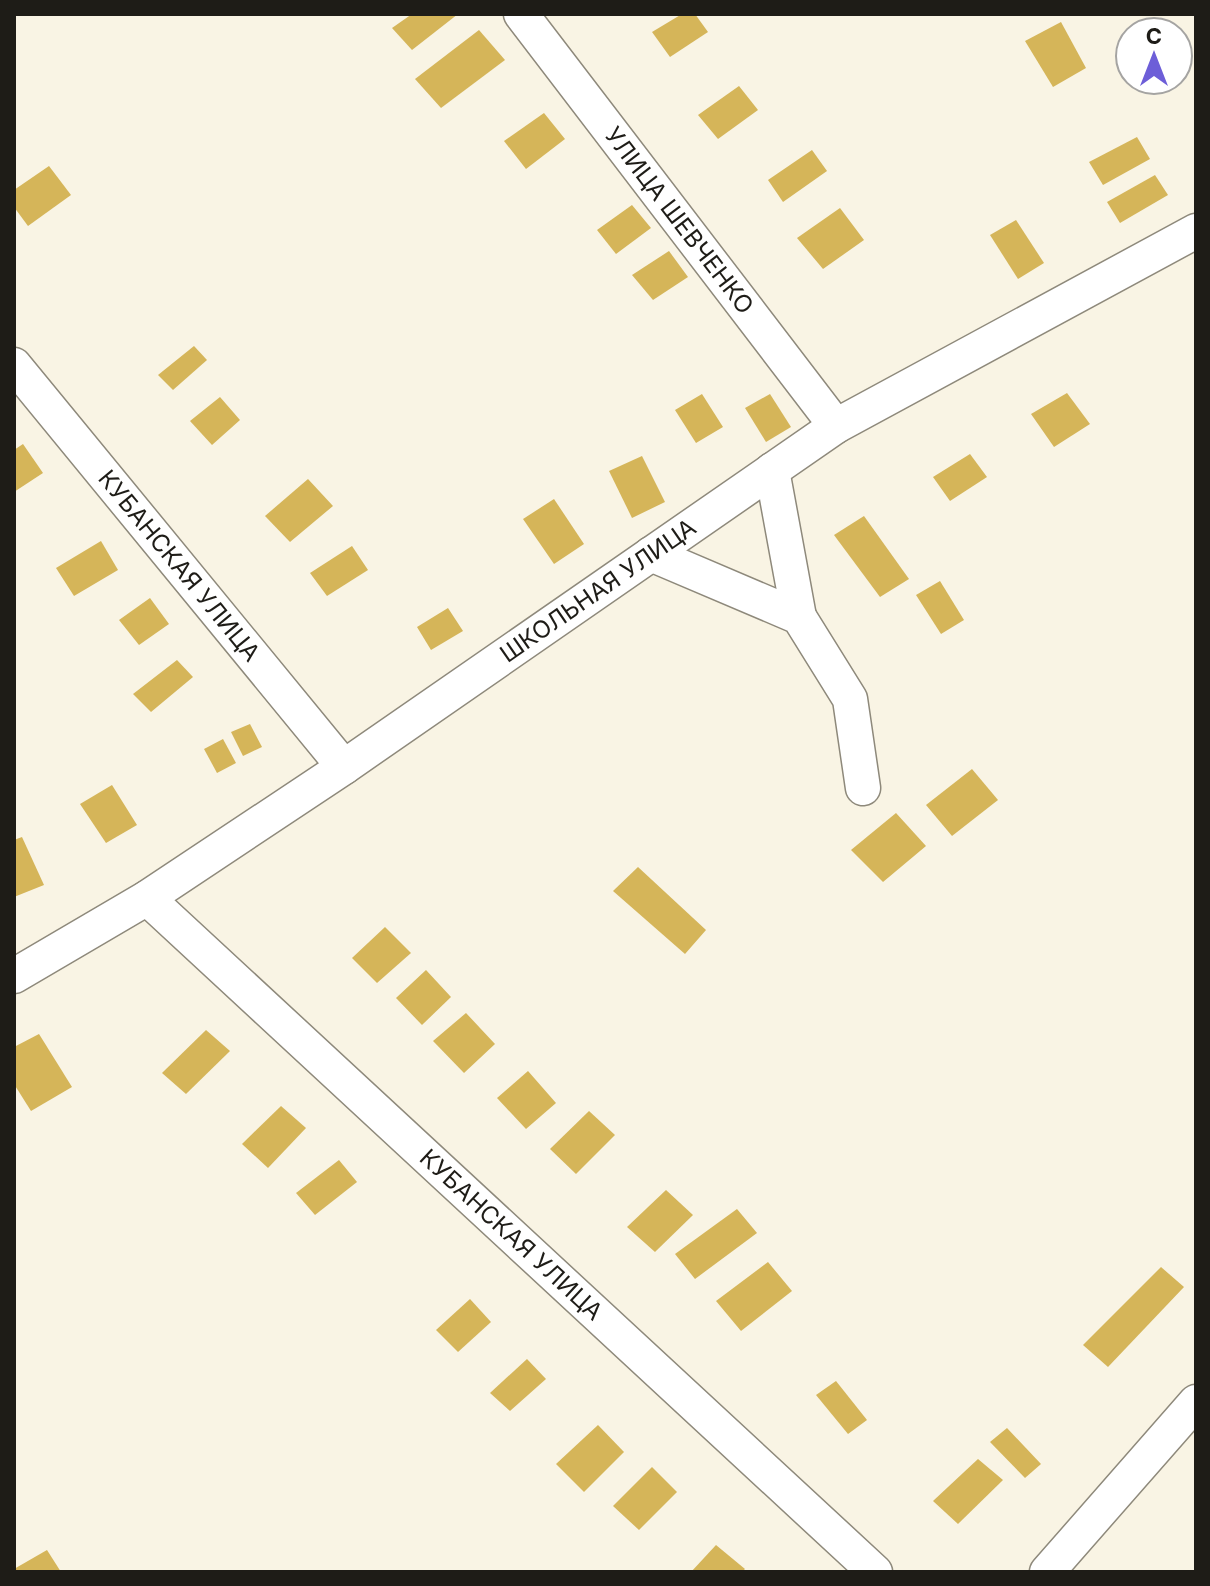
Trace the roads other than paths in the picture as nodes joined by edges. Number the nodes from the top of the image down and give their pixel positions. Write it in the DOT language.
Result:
graph roads {
  1 [pos="521,14"];
  2 [pos="1196,231"];
  3 [pos="14,365"];
  4 [pos="836,426"];
  5 [pos="772,470"];
  6 [pos="651,554"];
  7 [pos="799,617"];
  8 [pos="344,767"];
  9 [pos="863,788"];
  10 [pos="147,898"];
  11 [pos="14,976"];
  12 [pos="1196,1402"];
  13 [pos="875,1572"];
  14 [pos="1047,1572"];
  1 -- 4 [label="street, УЛИЦА ШЕВЧЕНКО"];
  2 -- 4 [label="street, ШКОЛЬНАЯ УЛИЦА"];
  3 -- 8 [label="street, КУБАНСКАЯ УЛИЦА"];
  4 -- 5 [label="street, ШКОЛЬНАЯ УЛИЦА"];
  5 -- 6 [label="street, ШКОЛЬНАЯ УЛИЦА"];
  5 -- 7 [label="street"];
  6 -- 7 [label="street"];
  6 -- 8 [label="street, ШКОЛЬНАЯ УЛИЦА"];
  7 -- 9 [label="street"];
  8 -- 10 [label="street, ШКОЛЬНАЯ УЛИЦА"];
  10 -- 11 [label="street, ШКОЛЬНАЯ УЛИЦА"];
  10 -- 13 [label="street, КУБАНСКАЯ УЛИЦА"];
  12 -- 14 [label="street"];
}
